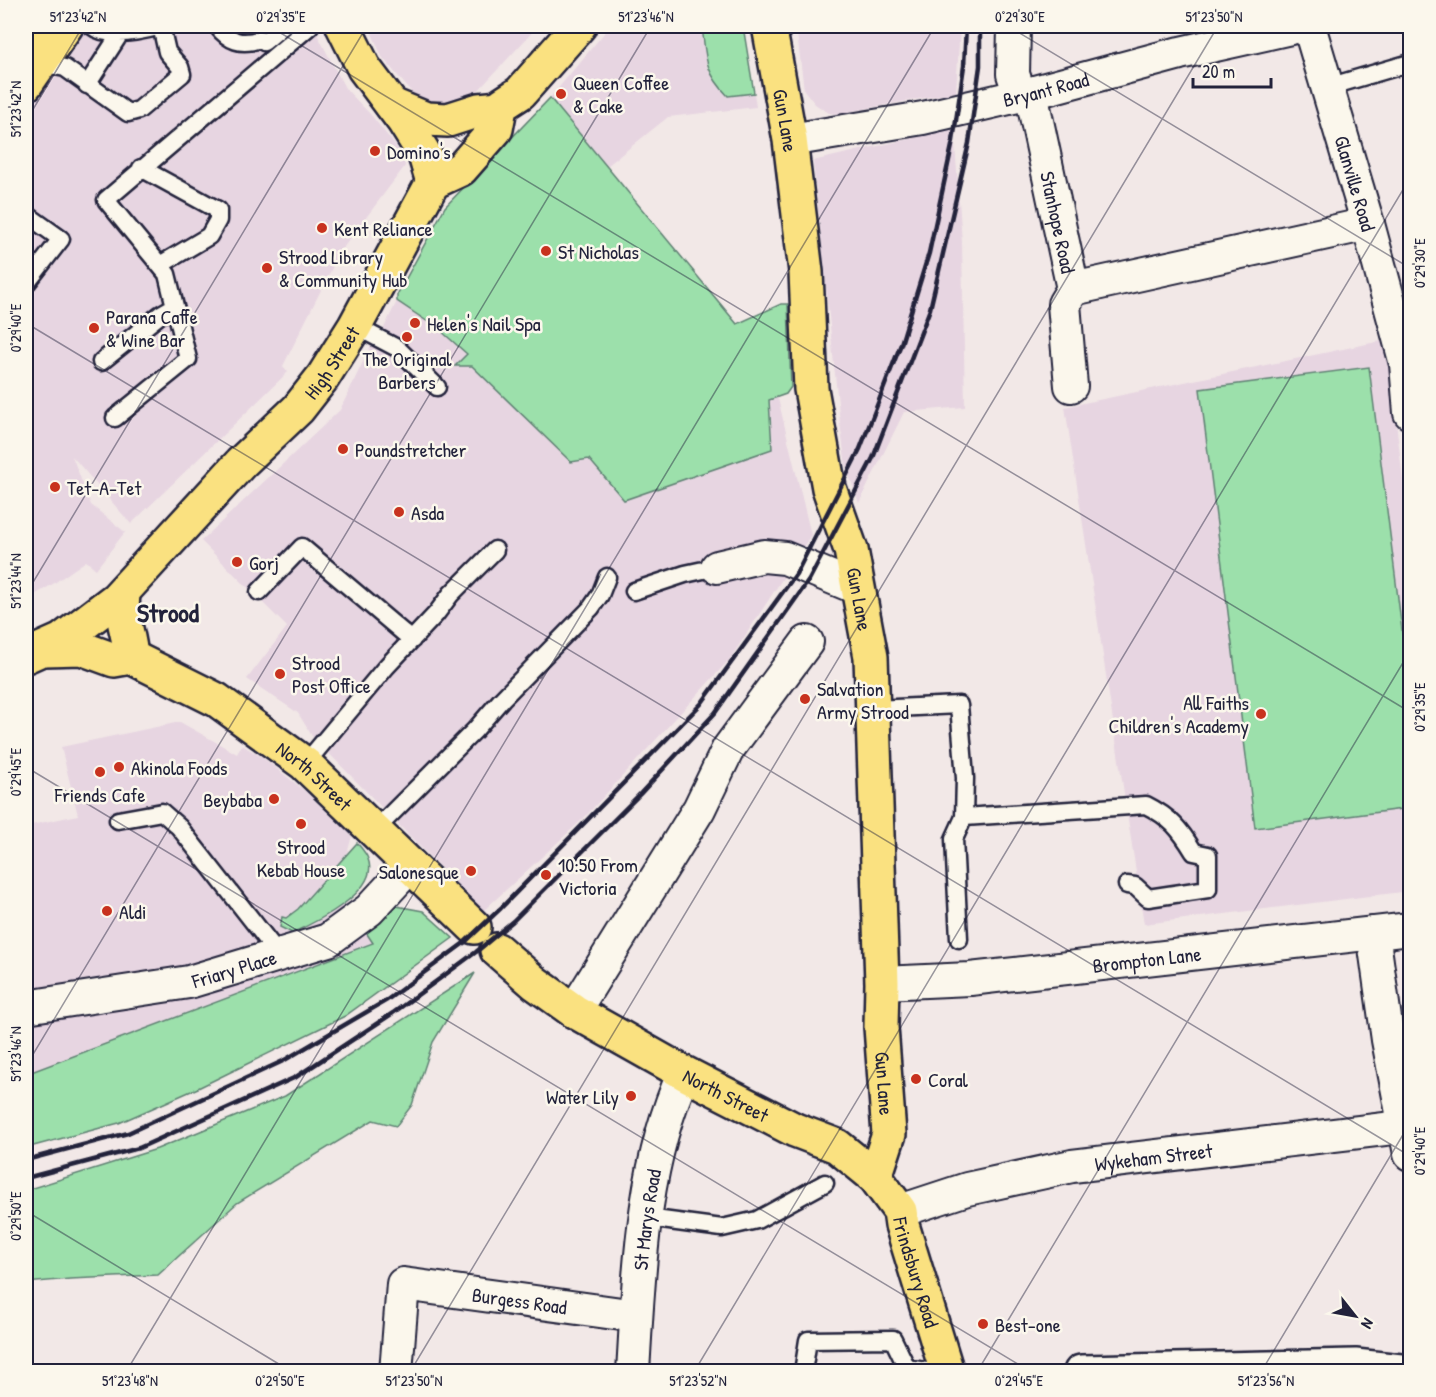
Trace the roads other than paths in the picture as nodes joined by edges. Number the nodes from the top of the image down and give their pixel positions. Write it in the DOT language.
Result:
graph roads {
  1 [pos="33,26"];
  2 [pos="66,26"];
  3 [pos="92,26"];
  4 [pos="161,26"];
  5 [pos="217,26"];
  6 [pos="283,26"];
  7 [pos="310,26"];
  8 [pos="343,26"];
  9 [pos="579,26"];
  10 [pos="769,26"];
  11 [pos="1014,26"];
  12 [pos="1300,26"];
  13 [pos="1308,26"];
  14 [pos="123,29"];
  15 [pos="1410,63"];
  16 [pos="30,67"];
  17 [pos="87,84"];
  18 [pos="1328,87"];
  19 [pos="1026,94"];
  20 [pos="392,105"];
  21 [pos="500,108"];
  22 [pos="790,140"];
  23 [pos="141,168"];
  24 [pos="433,182"];
  25 [pos="26,214"];
  26 [pos="1368,224"];
  27 [pos="160,265"];
  28 [pos="26,284"];
  29 [pos="1073,289"];
  30 [pos="175,306"];
  31 [pos="355,326"];
  32 [pos="100,362"];
  33 [pos="1408,363"];
  34 [pos="1071,386"];
  35 [pos="437,387"];
  36 [pos="1410,413"];
  37 [pos="116,418"];
  38 [pos="495,550"];
  39 [pos="717,567"];
  40 [pos="607,577"];
  41 [pos="857,588"];
  42 [pos="634,591"];
  43 [pos="123,592"];
  44 [pos="260,592"];
  45 [pos="412,640"];
  46 [pos="807,642"];
  47 [pos="35,652"];
  48 [pos="131,657"];
  49 [pos="874,709"];
  50 [pos="305,764"];
  51 [pos="964,817"];
  52 [pos="118,820"];
  53 [pos="375,830"];
  54 [pos="411,865"];
  55 [pos="1127,885"];
  56 [pos="474,927"];
  57 [pos="1410,929"];
  58 [pos="1372,933"];
  59 [pos="959,939"];
  60 [pos="497,950"];
  61 [pos="280,956"];
  62 [pos="882,983"];
  63 [pos="26,1007"];
  64 [pos="574,1011"];
  65 [pos="684,1073"];
  66 [pos="1408,1135"];
  67 [pos="875,1177"];
  68 [pos="825,1183"];
  69 [pos="900,1211"];
  70 [pos="647,1218"];
  71 [pos="636,1316"];
  72 [pos="1321,1369"];
  73 [pos="396,1371"];
  74 [pos="633,1371"];
  75 [pos="803,1371"];
  76 [pos="932,1371"];
  77 [pos="947,1371"];
  78 [pos="1081,1371"];
  79 [pos="1410,1371"];
  1 -- 16 [label="main road"];
  2 -- 16 [label="main road"];
  3 -- 14 [label="lane"];
  4 -- 14 [label="lane"];
  4 -- 17 [label="lane"];
  5 -- 6 [label="lane"];
  7 -- 23 [label="lane"];
  8 -- 20 [label="main road"];
  9 -- 21 [label="main road"];
  10 -- 22 [label="main road, Gun Lane"];
  11 -- 19 [label="street, Stanhope Road"];
  12 -- 19 [label="street, Bryant Road"];
  13 -- 18 [label="street, Glanville Road"];
  14 -- 17 [label="lane"];
  15 -- 18 [label="lane"];
  16 -- 17 [label="lane"];
  18 -- 26 [label="street, Glanville Road"];
  19 -- 22 [label="street, Bryant Road"];
  19 -- 29 [label="street, Stanhope Road"];
  20 -- 21 [label="main road"];
  20 -- 24 [label="main road"];
  21 -- 24 [label="main road"];
  22 -- 41 [label="main road, Gun Lane"];
  23 -- 27 [label="lane"];
  23 -- 27 [label="lane"];
  24 -- 31 [label="main road, High Street"];
  25 -- 28 [label="lane"];
  26 -- 29 [label="street"];
  26 -- 33 [label="street, Glanville Road"];
  27 -- 30 [label="lane"];
  29 -- 34 [label="street, Stanhope Road"];
  30 -- 32 [label="lane"];
  30 -- 37 [label="lane"];
  31 -- 35 [label="lane"];
  31 -- 43 [label="main road, High Street"];
  33 -- 36 [label="street, Glanville Road"];
  38 -- 45 [label="lane"];
  39 -- 41 [label="street"];
  39 -- 42 [label="lane"];
  40 -- 53 [label="lane"];
  41 -- 49 [label="main road, Gun Lane"];
  43 -- 47 [label="main road, High Street"];
  43 -- 48 [label="main road"];
  44 -- 45 [label="lane"];
  45 -- 50 [label="lane"];
  46 -- 64 [label="street"];
  47 -- 48 [label="main road, North Street"];
  48 -- 50 [label="main road, North Street"];
  49 -- 51 [label="lane"];
  49 -- 62 [label="main road, Gun Lane"];
  50 -- 53 [label="main road, North Street"];
  51 -- 55 [label="lane"];
  51 -- 59 [label="lane"];
  52 -- 61 [label="lane"];
  53 -- 54 [label="main road, North Street"];
  54 -- 56 [label="main road, North Street"];
  54 -- 61 [label="street, Friary Place"];
  57 -- 58 [label="street, Brompton Lane"];
  58 -- 62 [label="street, Brompton Lane"];
  58 -- 66 [label="street"];
  60 -- 64 [label="main road, North Street"];
  61 -- 63 [label="street, Friary Place"];
  62 -- 67 [label="main road, Gun Lane"];
  64 -- 65 [label="main road, North Street"];
  65 -- 67 [label="main road, North Street"];
  65 -- 70 [label="street, St Marys Road"];
  66 -- 69 [label="street, Wykeham Street"];
  67 -- 69 [label="main road, Frindsbury Road"];
  68 -- 70 [label="lane"];
  69 -- 77 [label="main road, Frindsbury Road"];
  70 -- 71 [label="street, St Marys Road"];
  71 -- 73 [label="street, Burgess Road"];
  71 -- 74 [label="street, St Marys Road"];
  72 -- 78 [label="street"];
  72 -- 79 [label="street"];
  75 -- 76 [label="lane"];
}
